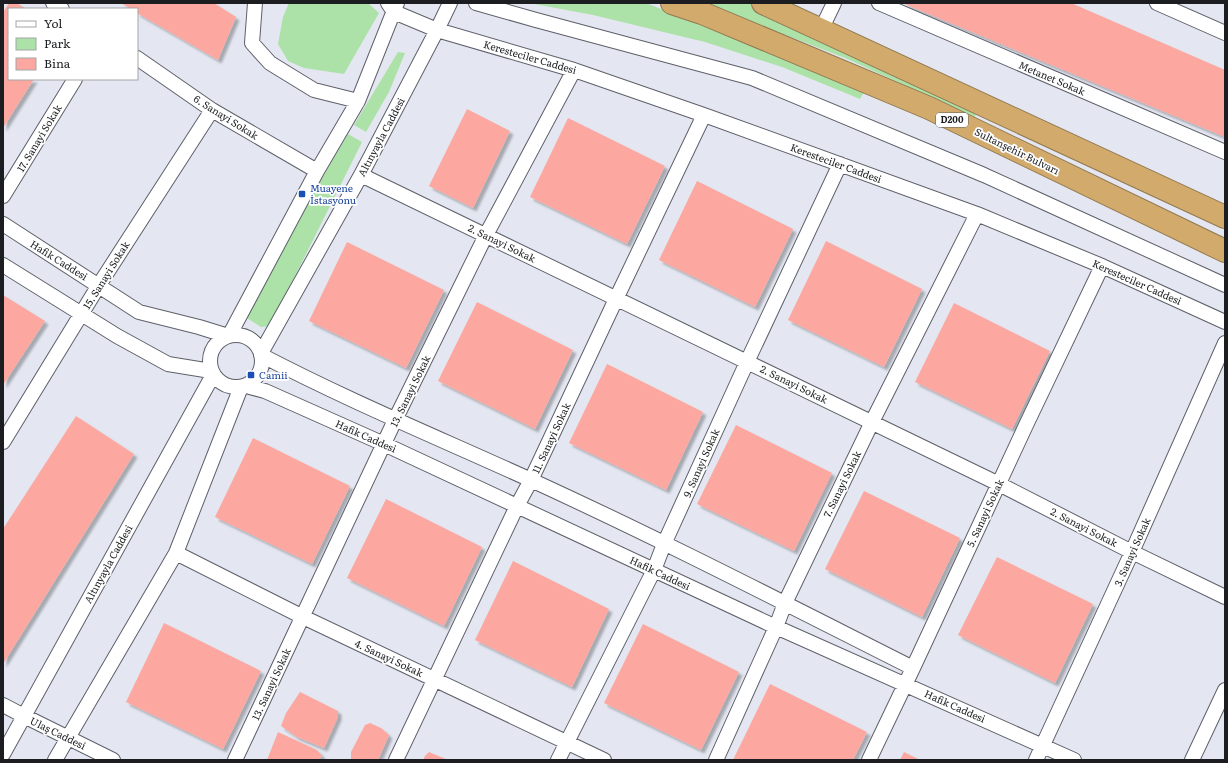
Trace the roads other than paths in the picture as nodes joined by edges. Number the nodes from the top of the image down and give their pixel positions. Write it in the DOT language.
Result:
graph roads {
  1 [pos="254,3"];
  2 [pos="450,3"];
  3 [pos="476,3"];
  4 [pos="672,3"];
  5 [pos="763,3"];
  6 [pos="834,3"];
  7 [pos="879,3"];
  8 [pos="1157,3"];
  9 [pos="393,6"];
  10 [pos="437,30"];
  11 [pos="821,30"];
  12 [pos="1225,32"];
  13 [pos="138,59"];
  14 [pos="574,70"];
  15 [pos="74,80"];
  16 [pos="358,101"];
  17 [pos="212,110"];
  18 [pos="704,115"];
  19 [pos="1225,152"];
  20 [pos="840,164"];
  21 [pos="317,171"];
  22 [pos="361,175"];
  23 [pos="3,196"];
  24 [pos="977,214"];
  25 [pos="1225,217"];
  26 [pos="3,224"];
  27 [pos="486,235"];
  28 [pos="1225,251"];
  29 [pos="3,265"];
  30 [pos="1102,266"];
  31 [pos="99,285"];
  32 [pos="1225,285"];
  33 [pos="616,299"];
  34 [pos="81,314"];
  35 [pos="1225,322"];
  36 [pos="228,336"];
  37 [pos="1225,343"];
  38 [pos="261,354"];
  39 [pos="747,362"];
  40 [pos="212,373"];
  41 [pos="244,387"];
  42 [pos="395,420"];
  43 [pos="872,422"];
  44 [pos="3,442"];
  45 [pos="384,444"];
  46 [pos="531,480"];
  47 [pos="999,484"];
  48 [pos="517,506"];
  49 [pos="664,544"];
  50 [pos="1132,552"];
  51 [pos="176,553"];
  52 [pos="654,570"];
  53 [pos="1225,596"];
  54 [pos="784,603"];
  55 [pos="303,617"];
  56 [pos="776,627"];
  57 [pos="913,668"];
  58 [pos="434,679"];
  59 [pos="905,684"];
  60 [pos="1225,690"];
  61 [pos="3,705"];
  62 [pos="24,716"];
  63 [pos="68,737"];
  64 [pos="567,742"];
  65 [pos="1042,746"];
  66 [pos="3,754"];
  67 [pos="55,760"];
  68 [pos="113,760"];
  69 [pos="235,760"];
  70 [pos="396,760"];
  71 [pos="558,760"];
  72 [pos="604,760"];
  73 [pos="716,760"];
  74 [pos="869,760"];
  75 [pos="1036,760"];
  76 [pos="1074,760"];
  77 [pos="1192,760"];
  1 -- 16 [label="street"];
  2 -- 10 [label="street, Altınyayla Caddesi"];
  3 -- 32 [label="street"];
  4 -- 28 [label="highway, Sultanşehir Bulvarı / D200"];
  5 -- 11 [label="highway, D200"];
  6 -- 11 [label="street"];
  7 -- 19 [label="street, Metanet Sokak"];
  8 -- 12 [label="street"];
  9 -- 10 [label="street, Keresteciler Caddesi"];
  9 -- 16 [label="street"];
  10 -- 14 [label="street, Keresteciler Caddesi"];
  10 -- 22 [label="street, Altınyayla Caddesi"];
  11 -- 25 [label="highway, D200"];
  13 -- 17 [label="street, 6. Sanayi Sokak"];
  14 -- 18 [label="street, Keresteciler Caddesi"];
  14 -- 27 [label="street, 13. Sanayi Sokak"];
  15 -- 23 [label="street, 17. Sanayi Sokak"];
  16 -- 21 [label="street"];
  17 -- 21 [label="street, 6. Sanayi Sokak"];
  17 -- 31 [label="street, 15. Sanayi Sokak"];
  18 -- 20 [label="street, Keresteciler Caddesi"];
  18 -- 33 [label="street, 11. Sanayi Sokak"];
  20 -- 24 [label="street, Keresteciler Caddesi"];
  20 -- 39 [label="street, 9. Sanayi Sokak"];
  21 -- 36 [label="street"];
  22 -- 27 [label="street, 2. Sanayi Sokak"];
  22 -- 38 [label="street, Altınyayla Caddesi"];
  24 -- 30 [label="street, Keresteciler Caddesi"];
  24 -- 43 [label="street, 7. Sanayi Sokak"];
  26 -- 31 [label="street, Hafik Caddesi"];
  27 -- 33 [label="street, 2. Sanayi Sokak"];
  27 -- 42 [label="street, 13. Sanayi Sokak"];
  29 -- 34 [label="street"];
  30 -- 35 [label="street, Keresteciler Caddesi"];
  30 -- 47 [label="street, 5. Sanayi Sokak"];
  31 -- 34 [label="street, 15. Sanayi Sokak"];
  31 -- 36 [label="street, Hafik Caddesi"];
  33 -- 39 [label="street, 2. Sanayi Sokak"];
  33 -- 46 [label="street, 11. Sanayi Sokak"];
  34 -- 40 [label="street"];
  34 -- 44 [label="street, 15. Sanayi Sokak"];
  36 -- 38 [label="street"];
  36 -- 40 [label="street"];
  37 -- 50 [label="street, 3. Sanayi Sokak"];
  38 -- 41 [label="street"];
  38 -- 42 [label="street"];
  39 -- 43 [label="street, 2. Sanayi Sokak"];
  39 -- 49 [label="street, 9. Sanayi Sokak"];
  40 -- 41 [label="street"];
  40 -- 62 [label="street, Altınyayla Caddesi"];
  41 -- 45 [label="street, Hafik Caddesi"];
  41 -- 51 [label="street"];
  42 -- 45 [label="street, 13. Sanayi Sokak"];
  42 -- 46 [label="street"];
  43 -- 47 [label="street, 2. Sanayi Sokak"];
  43 -- 54 [label="street, 7. Sanayi Sokak"];
  45 -- 48 [label="street, Hafik Caddesi"];
  45 -- 55 [label="street, 13. Sanayi Sokak"];
  46 -- 48 [label="street, 11. Sanayi Sokak"];
  46 -- 49 [label="street"];
  47 -- 50 [label="street, 2. Sanayi Sokak"];
  47 -- 57 [label="street, 5. Sanayi Sokak"];
  48 -- 52 [label="street, Hafik Caddesi"];
  48 -- 58 [label="street, 11. Sanayi Sokak"];
  49 -- 52 [label="street, 9. Sanayi Sokak"];
  49 -- 54 [label="street"];
  50 -- 53 [label="street, 2. Sanayi Sokak"];
  50 -- 65 [label="street, 3. Sanayi Sokak"];
  51 -- 55 [label="street, 4. Sanayi Sokak"];
  51 -- 63 [label="street"];
  52 -- 56 [label="street, Hafik Caddesi"];
  52 -- 64 [label="street, 9. Sanayi Sokak"];
  54 -- 56 [label="street, 7. Sanayi Sokak"];
  54 -- 57 [label="street"];
  55 -- 58 [label="street, 4. Sanayi Sokak"];
  55 -- 69 [label="street, 13. Sanayi Sokak"];
  56 -- 59 [label="street, Hafik Caddesi"];
  56 -- 73 [label="street, 7. Sanayi Sokak"];
  57 -- 59 [label="street, 5. Sanayi Sokak"];
  58 -- 64 [label="street, 4. Sanayi Sokak"];
  58 -- 70 [label="street, 11. Sanayi Sokak"];
  59 -- 65 [label="street, Hafik Caddesi"];
  59 -- 74 [label="street, 5. Sanayi Sokak"];
  60 -- 77 [label="street"];
  61 -- 62 [label="street, Ulaş Caddesi"];
  62 -- 63 [label="street, Ulaş Caddesi"];
  62 -- 66 [label="street, Altınyayla Caddesi"];
  63 -- 67 [label="street"];
  63 -- 68 [label="street, Ulaş Caddesi"];
  64 -- 71 [label="street, 9. Sanayi Sokak"];
  64 -- 72 [label="street, 4. Sanayi Sokak"];
  65 -- 75 [label="street, 3. Sanayi Sokak"];
  65 -- 76 [label="street, Hafik Caddesi"];
}
